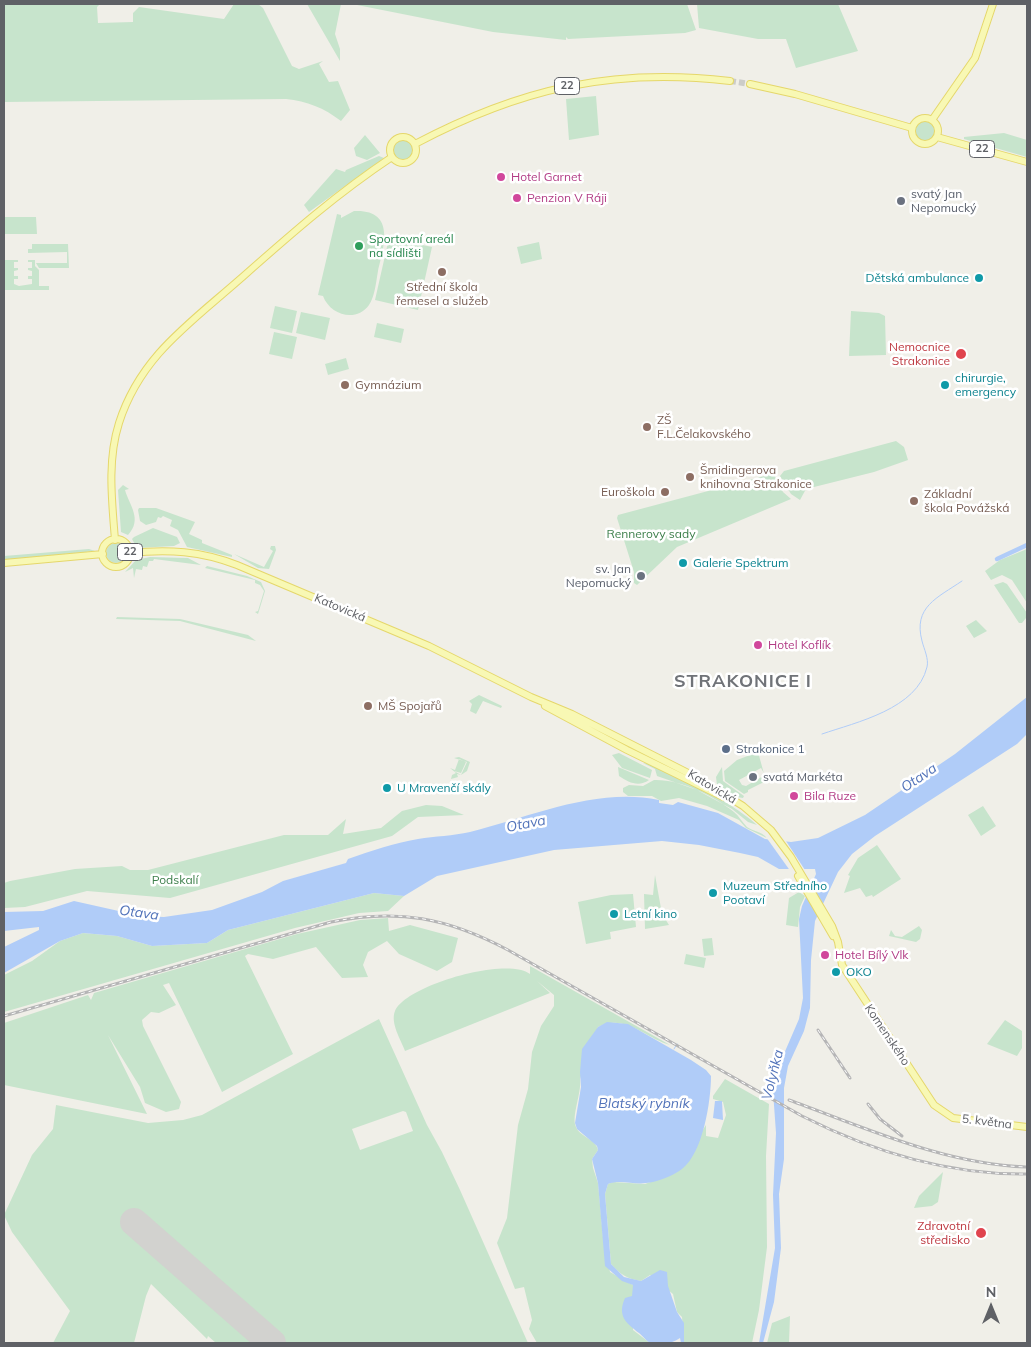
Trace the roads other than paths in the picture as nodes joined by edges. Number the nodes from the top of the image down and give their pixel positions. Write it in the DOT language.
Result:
graph roads {
  1 [pos="993,4"];
  2 [pos="730,81"];
  3 [pos="750,84"];
  4 [pos="932,120"];
  5 [pos="912,128"];
  6 [pos="936,137"];
  7 [pos="415,144"];
  8 [pos="392,157"];
  9 [pos="1027,162"];
  10 [pos="115,540"];
  11 [pos="130,553"];
  12 [pos="103,554"];
  13 [pos="4,563"];
  14 [pos="799,874"];
  15 [pos="948,1116"];
  16 [pos="1027,1127"];
  1 -- 4 [label="main road"];
  2 -- 7 [label="main road, 22"];
  3 -- 5 [label="main road"];
  4 -- 5 [label="main road"];
  4 -- 6 [label="main road"];
  5 -- 6 [label="main road, 22"];
  6 -- 9 [label="main road, 22"];
  7 -- 8 [label="main road"];
  7 -- 8 [label="main road, 22"];
  8 -- 10 [label="main road, 22"];
  10 -- 11 [label="main road, 22"];
  10 -- 12 [label="main road, 22"];
  11 -- 12 [label="main road, 22"];
  11 -- 14 [label="main road, Katovická"];
  12 -- 13 [label="main road, 22"];
  14 -- 15 [label="main road, Komenského"];
  15 -- 16 [label="main road, 5. května"];
}
